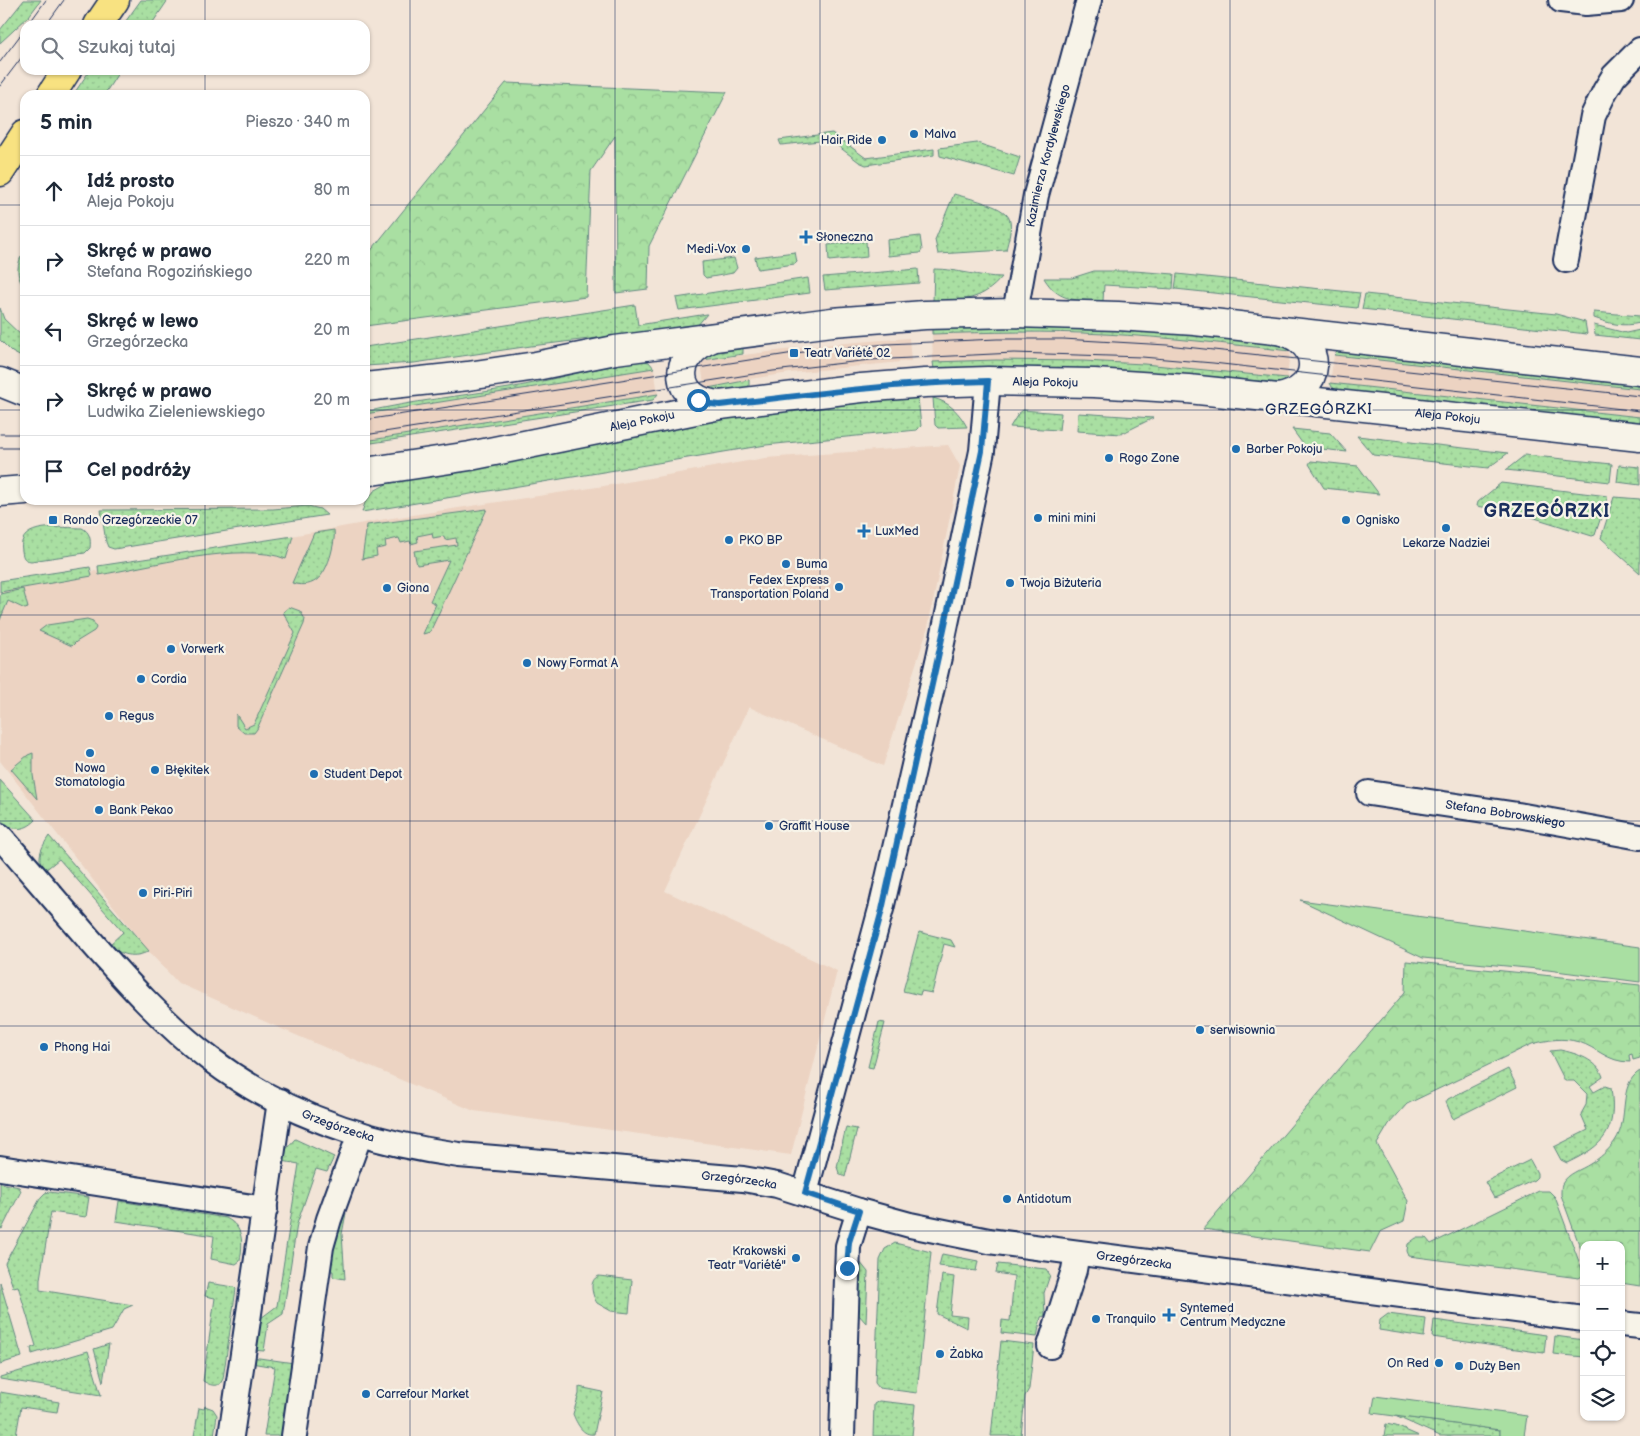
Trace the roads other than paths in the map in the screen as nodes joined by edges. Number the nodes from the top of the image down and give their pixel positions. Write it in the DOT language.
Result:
graph roads {
  1 [pos="115,0"];
  2 [pos="1089,0"];
  3 [pos="1561,0"];
  4 [pos="1621,0"];
  5 [pos="101,20"];
  6 [pos="1640,50"];
  7 [pos="65,75"];
  8 [pos="54,90"];
  9 [pos="20,142"];
  10 [pos="0,172"];
  11 [pos="1566,260"];
  12 [pos="1015,313"];
  13 [pos="1280,330"];
  14 [pos="712,338"];
  15 [pos="1640,371"];
  16 [pos="988,381"];
  17 [pos="0,382"];
  18 [pos="370,386"];
  19 [pos="20,390"];
  20 [pos="1278,398"];
  21 [pos="720,405"];
  22 [pos="1640,437"];
  23 [pos="370,471"];
  24 [pos="20,490"];
  25 [pos="0,492"];
  26 [pos="1369,793"];
  27 [pos="0,836"];
  28 [pos="1640,837"];
  29 [pos="280,1102"];
  30 [pos="360,1134"];
  31 [pos="0,1168"];
  32 [pos="805,1193"];
  33 [pos="264,1209"];
  34 [pos="859,1211"];
  35 [pos="1077,1253"];
  36 [pos="1580,1318"];
  37 [pos="1625,1324"];
  38 [pos="1640,1326"];
  39 [pos="1050,1346"];
  40 [pos="230,1436"];
  41 [pos="294,1436"];
  42 [pos="842,1436"];
  1 -- 5 [label="main road"];
  2 -- 12 [label="street, Kazimierza Kordylewskiego"];
  3 -- 4 [label="street"];
  6 -- 11 [label="street"];
  7 -- 8 [label="main road"];
  9 -- 10 [label="main road"];
  12 -- 13 [label="main road"];
  12 -- 14 [label="main road"];
  13 -- 15 [label="main road"];
  13 -- 20 [label="main road"];
  14 -- 18 [label="main road"];
  14 -- 21 [label="main road"];
  16 -- 20 [label="main road, Aleja Pokoju"];
  16 -- 21 [label="main road, Aleja Pokoju"];
  16 -- 32 [label="street"];
  17 -- 19 [label="main road"];
  20 -- 22 [label="main road, Aleja Pokoju"];
  21 -- 23 [label="main road, Aleja Pokoju"];
  24 -- 25 [label="main road"];
  26 -- 28 [label="street, Stefana Bobrowskiego"];
  27 -- 29 [label="street, Grzegórzecka"];
  29 -- 30 [label="street, Grzegórzecka"];
  29 -- 33 [label="street"];
  30 -- 32 [label="street, Grzegórzecka"];
  30 -- 41 [label="street"];
  31 -- 33 [label="street"];
  32 -- 34 [label="street, Grzegórzecka"];
  33 -- 40 [label="street"];
  34 -- 35 [label="street, Grzegórzecka"];
  34 -- 42 [label="street"];
  35 -- 36 [label="street, Grzegórzecka"];
  35 -- 39 [label="street"];
  37 -- 38 [label="street"];
}
